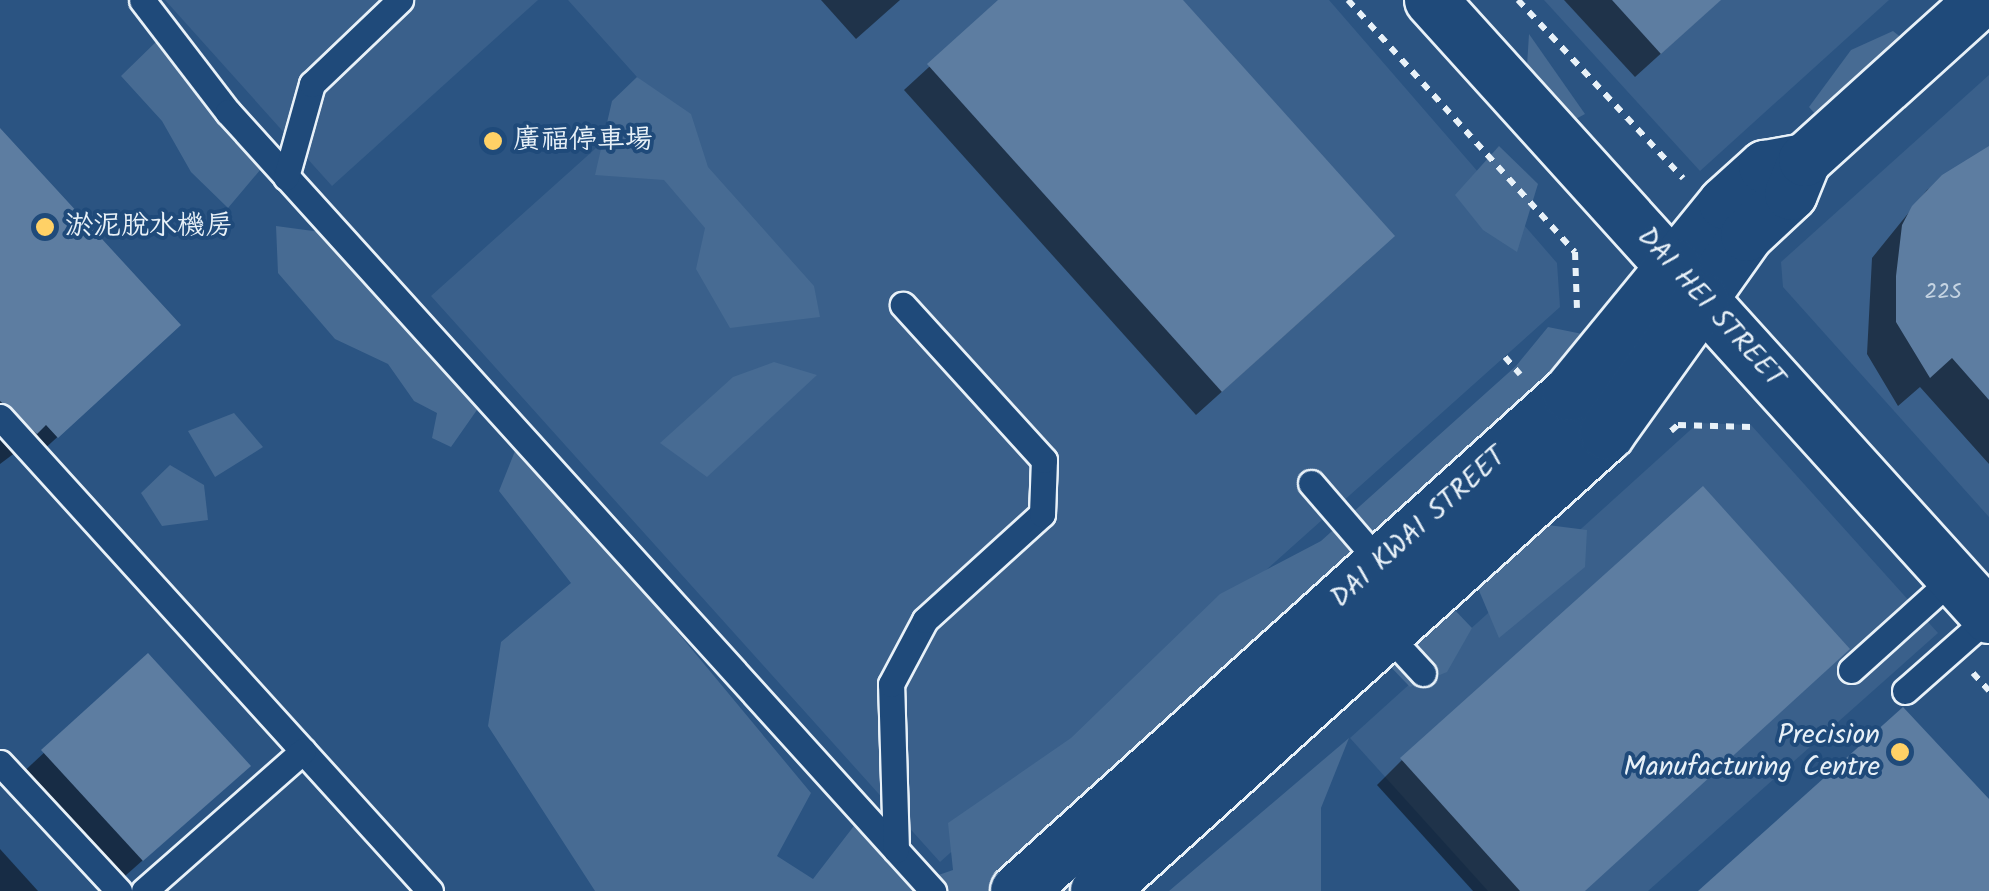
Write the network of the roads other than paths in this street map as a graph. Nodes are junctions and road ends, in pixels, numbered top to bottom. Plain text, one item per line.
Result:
1 (142, 0) edge
2 (400, 0) edge
3 (1431, 0) edge
4 (1982, 0) edge
5 (286, 177) junction
6 (1687, 284) junction
7 (903, 305) dead end
8 (0, 417) edge
9 (1311, 484) dead end
10 (1380, 562) junction
11 (1954, 578) junction
12 (1977, 628) edge
13 (1386, 632) junction
14 (1851, 670) dead end
15 (1422, 673) dead end
16 (1905, 691) dead end
17 (303, 751) junction
18 (0, 763) edge
19 (896, 850) junction
20 (119, 891) edge
21 (144, 891) edge
22 (430, 891) edge
23 (933, 891) edge
24 (1018, 891) edge
25 (1098, 891) edge

1 - 5 lane
2 - 5 lane
3 - 6 street, DAI HEI STREET
4 - 6 street, DAI KWAI STREET
5 - 19 lane
6 - 10 street, DAI KWAI STREET
6 - 11 street, DAI HEI STREET
6 - 13 street, DAI KWAI STREET
7 - 19 lane
8 - 17 lane
9 - 10 lane
10 - 24 street, DAI KWAI STREET
11 - 12 street, DAI HEI STREET
11 - 14 lane
12 - 16 lane
13 - 15 lane
13 - 25 street, DAI KWAI STREET
17 - 21 lane
17 - 22 lane
18 - 20 lane
19 - 23 lane

